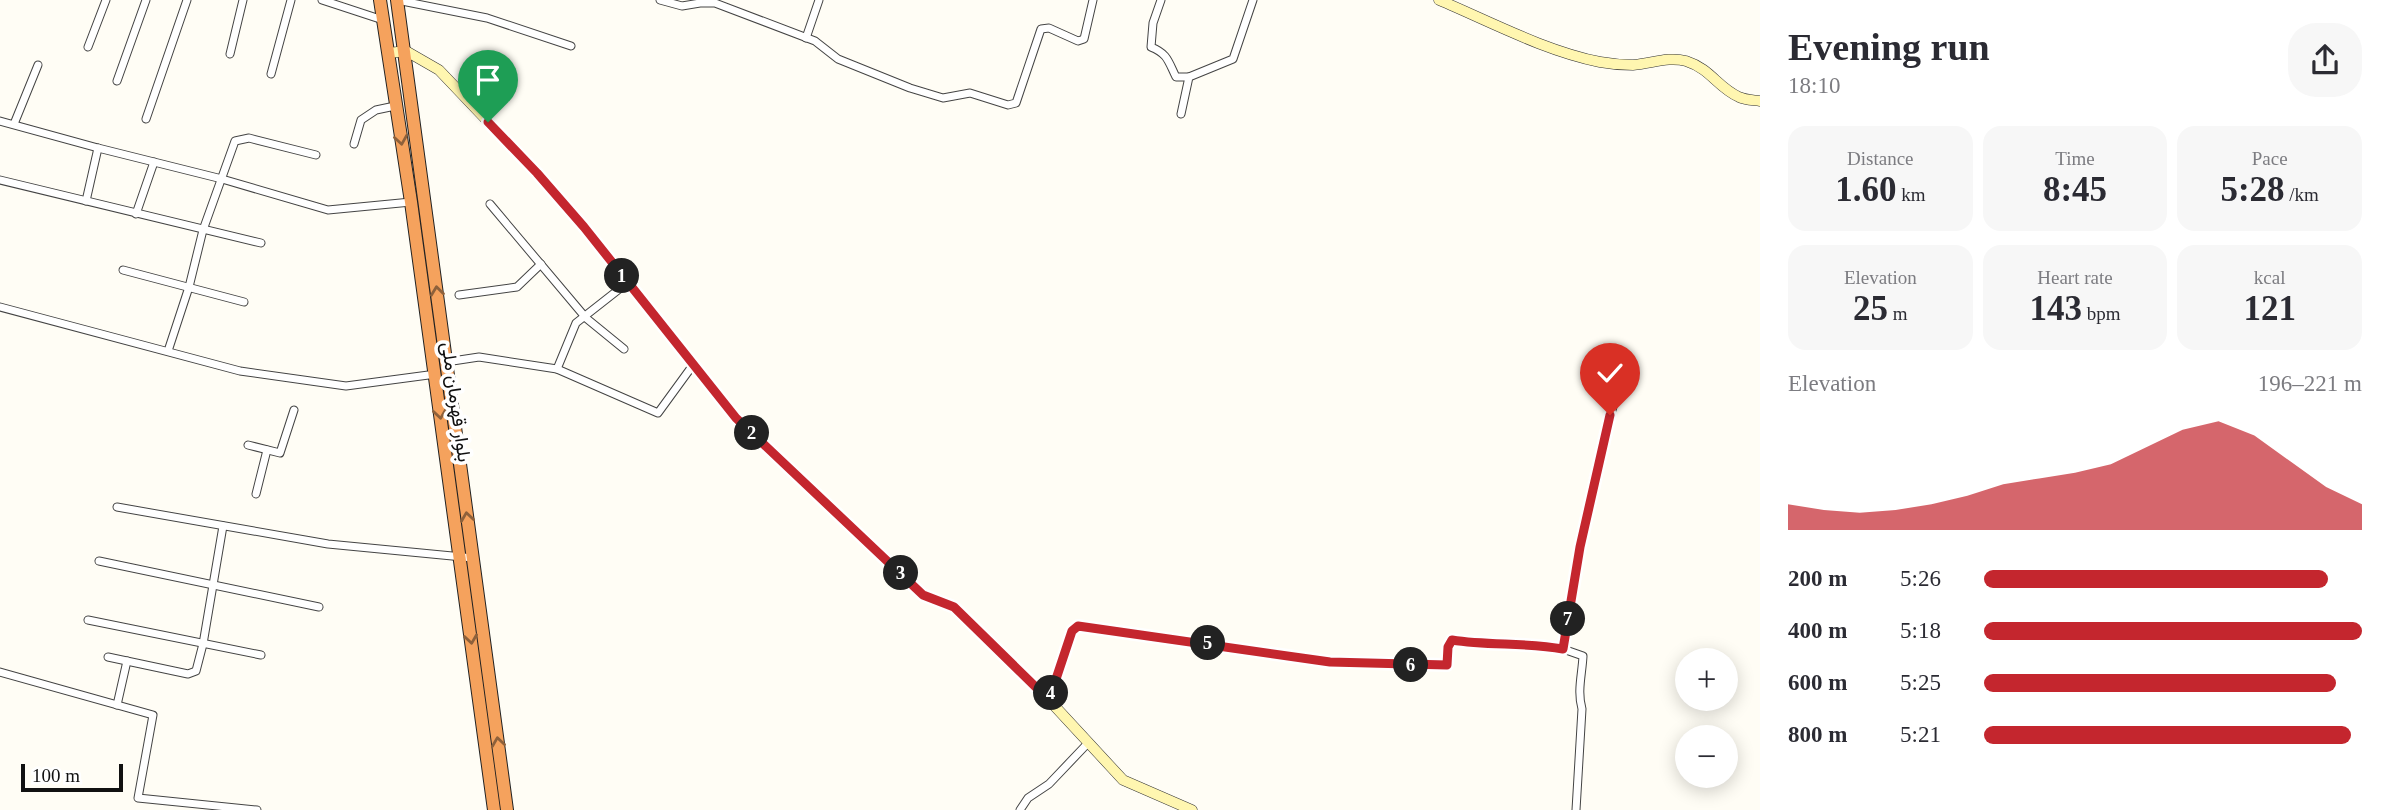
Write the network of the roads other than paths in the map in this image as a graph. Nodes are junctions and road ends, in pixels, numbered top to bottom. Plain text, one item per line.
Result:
1 (106, 0) edge
2 (146, 0) edge
3 (187, 0) edge
4 (243, 0) edge
5 (291, 0) edge
6 (322, 0) edge
7 (380, 0) edge
8 (397, 0) edge
9 (660, 0) edge
10 (819, 0) edge
11 (1093, 0) edge
12 (1161, 0) edge
13 (1253, 0) edge
14 (1439, 0) edge
15 (383, 20) junction
16 (806, 38) junction
17 (571, 46) dead end
18 (88, 47) dead end
19 (406, 51) junction
20 (389, 53) junction
21 (230, 54) dead end
22 (38, 65) dead end
23 (271, 74) dead end
24 (1189, 77) junction
25 (117, 81) dead end
26 (1760, 101) edge
27 (395, 106) junction
28 (1181, 114) dead end
29 (146, 119) dead end
30 (0, 121) edge
31 (15, 124) junction
32 (354, 144) dead end
33 (98, 148) junction
34 (316, 155) dead end
35 (154, 162) junction
36 (222, 178) junction
37 (0, 180) edge
38 (86, 201) junction
39 (411, 202) junction
40 (490, 204) dead end
41 (136, 214) junction
42 (204, 230) junction
43 (261, 243) dead end
44 (541, 264) junction
45 (123, 270) dead end
46 (627, 283) junction
47 (188, 287) junction
48 (459, 295) dead end
49 (244, 302) dead end
50 (0, 307) edge
51 (586, 318) junction
52 (624, 349) dead end
53 (168, 351) junction
54 (693, 365) junction
55 (443, 369) junction
56 (557, 369) junction
57 (1620, 386) dead end
58 (294, 410) dead end
59 (248, 445) dead end
60 (267, 450) junction
61 (256, 494) dead end
62 (117, 507) dead end
63 (223, 526) junction
64 (466, 559) junction
65 (99, 561) dead end
66 (214, 585) junction
67 (319, 607) dead end
68 (88, 620) dead end
69 (203, 644) junction
70 (1563, 649) junction
71 (261, 655) dead end
72 (108, 657) dead end
73 (127, 661) junction
74 (0, 672) edge
75 (1049, 700) junction
76 (117, 705) junction
77 (1088, 743) junction
78 (257, 810) edge
79 (494, 810) edge
80 (507, 810) edge
81 (1020, 810) edge
82 (1192, 810) edge
83 (1576, 810) edge

1 - 18 street
2 - 25 street
3 - 29 street
4 - 21 street
5 - 23 street
6 - 15 street
7 - 15 highway, بلوار قهرمان ملی
8 - 17 street
8 - 19 highway, بلوار قهرمان ملی
9 - 16 street
10 - 16 street
11 - 16 street
12 - 24 street
13 - 24 street
14 - 26 street
15 - 20 highway, بلوار قهرمان ملی
19 - 20 street
19 - 46 street
55 -> 19 highway, بلوار قهرمان ملی
20 - 27 highway, بلوار قهرمان ملی
22 - 31 street
24 - 28 street
27 - 32 street
27 -> 39 highway, بلوار قهرمان ملی
30 - 31 street
31 - 33 street
33 - 35 street
33 - 38 street
34 - 36 street
35 - 36 street
35 - 41 street
36 - 39 street
36 - 42 street
37 - 38 street
38 - 41 street
39 - 55 highway, بلوار قهرمان ملی
40 - 44 street
41 - 42 street
42 - 43 street
42 - 47 street
44 - 48 street
44 - 51 street
45 - 47 street
46 - 51 street
46 - 54 street
47 - 49 street
47 - 53 street
50 - 53 street
51 - 52 street
51 - 56 street
53 - 55 street
54 - 56 street
54 - 75 street
55 - 56 street
55 - 64 highway, بلوار قهرمان ملی
57 - 70 street
58 - 60 street
59 - 60 street
60 - 61 street
62 - 63 street
63 - 64 street
63 - 66 street
64 -> 79 highway, بلوار قهرمان ملی
80 -> 64 highway, بلوار قهرمان ملی
65 - 66 street
66 - 67 street
66 - 69 street
68 - 69 street
69 - 71 street
69 - 73 street
70 - 75 street
70 - 83 street
72 - 73 street
73 - 76 street
74 - 76 street
75 - 77 street
76 - 78 street
77 - 81 street
77 - 82 street

